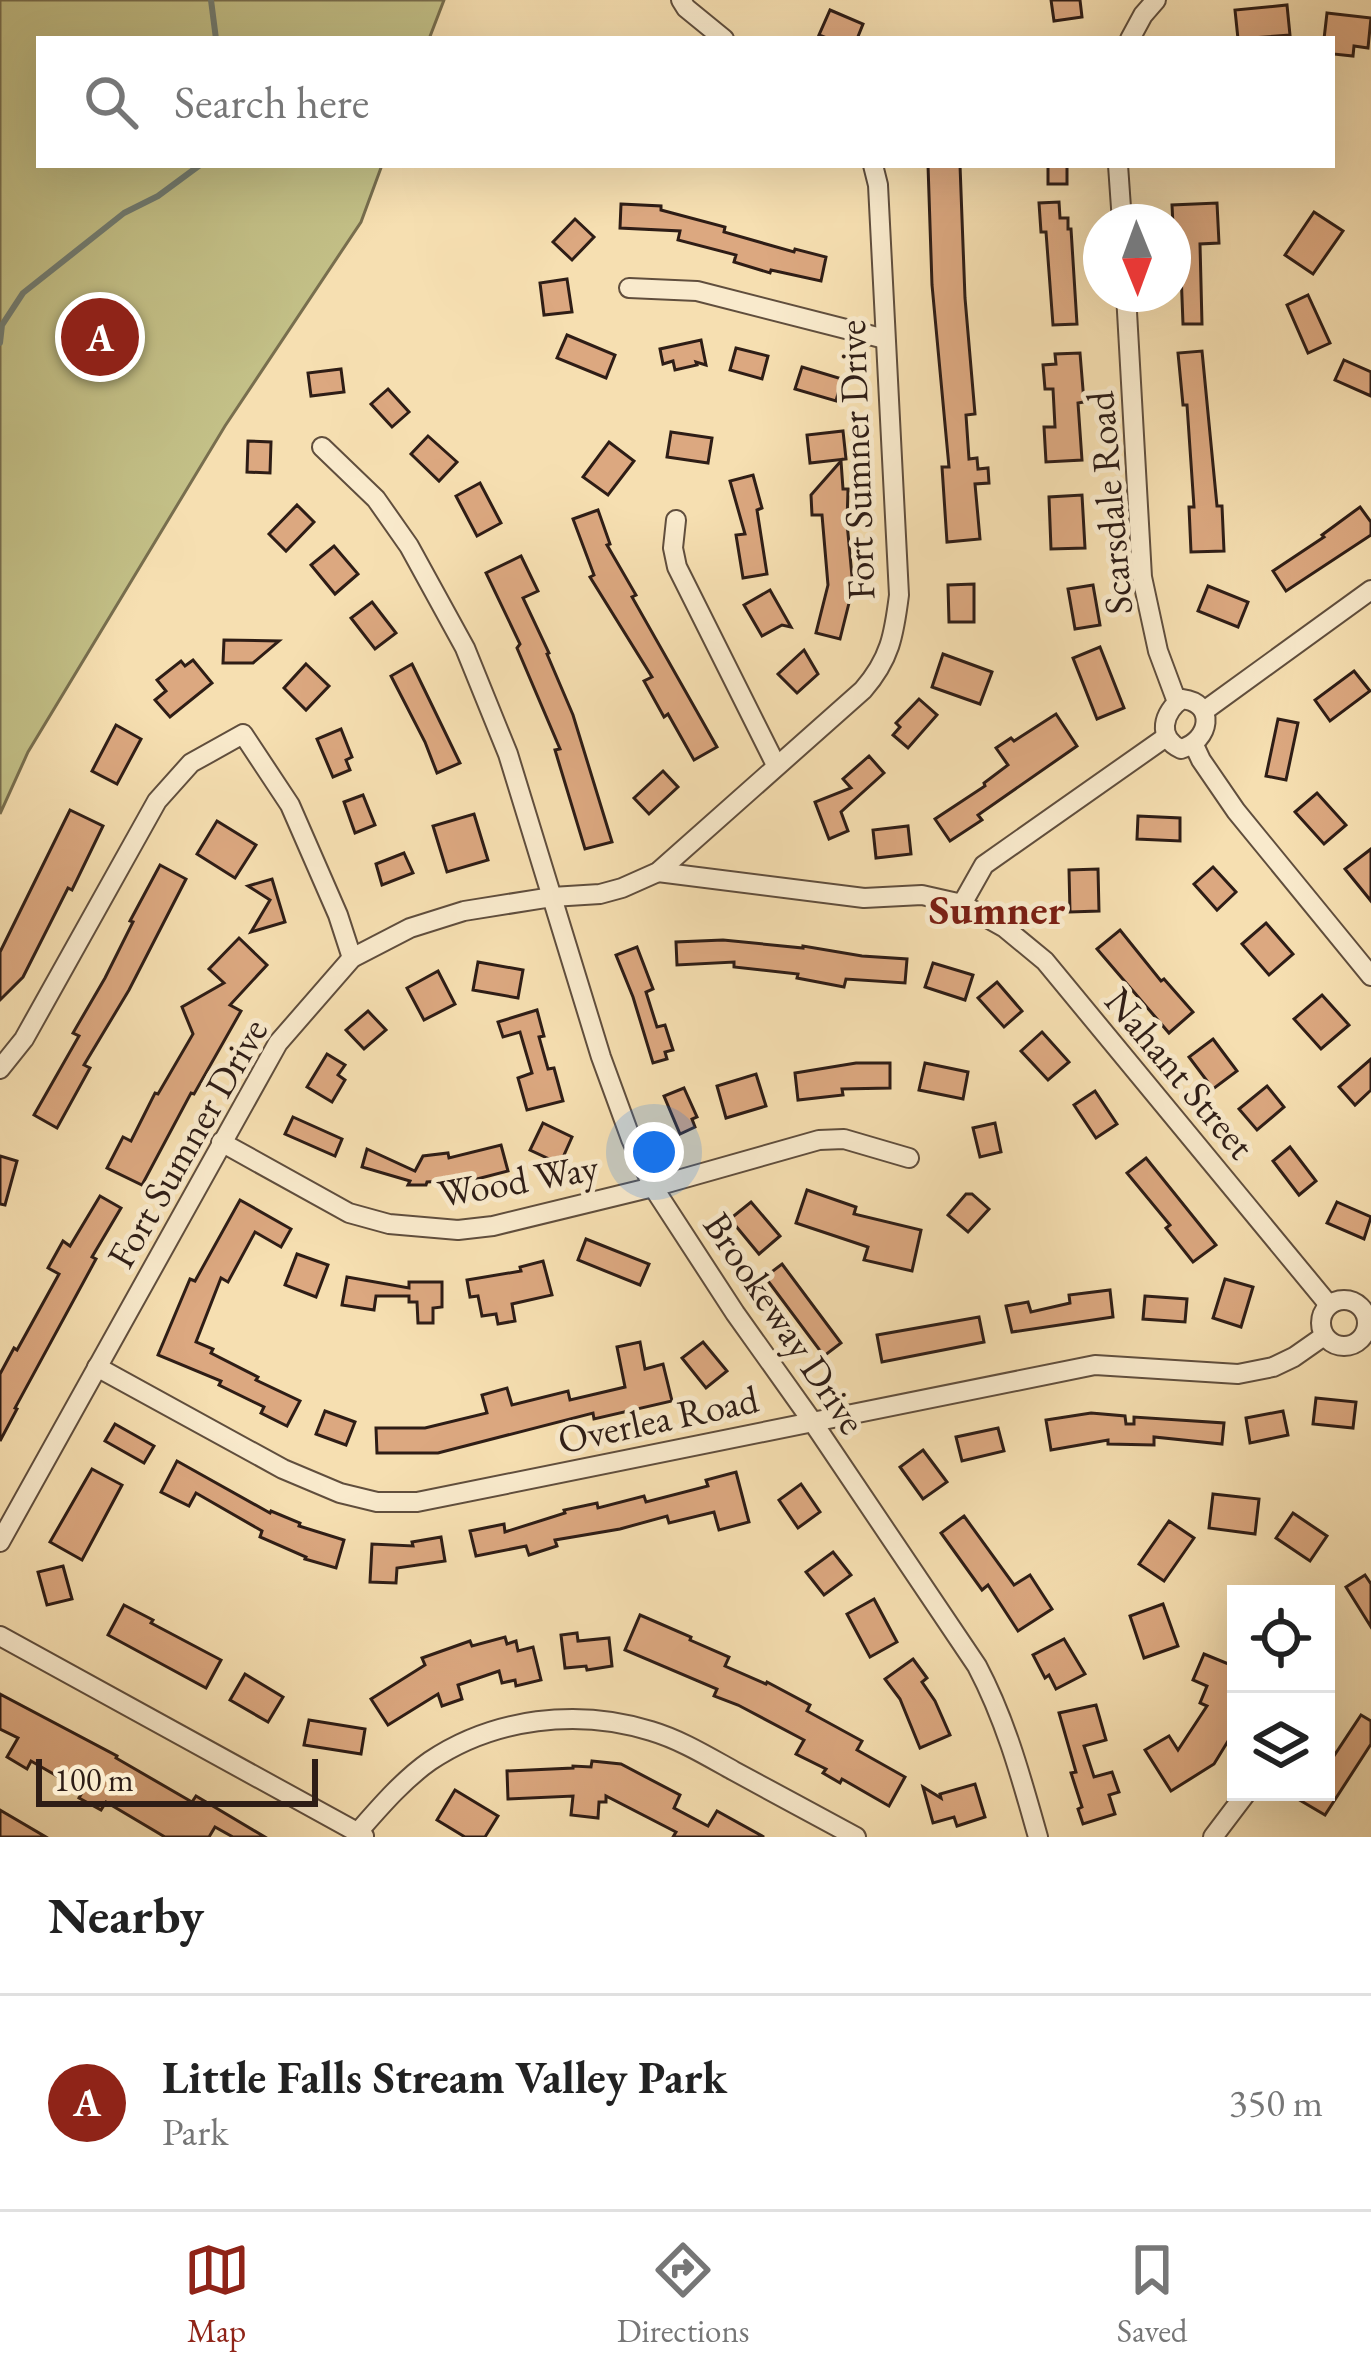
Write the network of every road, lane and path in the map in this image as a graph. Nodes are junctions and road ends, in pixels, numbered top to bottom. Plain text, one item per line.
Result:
1 (681, 0) edge
2 (1156, 0) edge
3 (720, 36) edge
4 (1132, 36) edge
5 (874, 168) edge
6 (1118, 168) edge
7 (1121, 204) edge
8 (629, 288) dead end
9 (1127, 312) edge
10 (884, 340) junction
11 (322, 447) dead end
12 (676, 520) dead end
13 (1371, 590) edge
14 (1177, 702) junction
15 (1204, 711) junction
16 (1166, 737) junction
17 (1194, 745) junction
18 (776, 765) junction
19 (658, 872) junction
20 (551, 897) junction
21 (962, 904) junction
22 (352, 958) junction
23 (1371, 976) edge
24 (0, 1069) edge
25 (221, 1142) junction
26 (909, 1158) dead end
27 (652, 1187) junction
28 (1366, 1302) edge
29 (1328, 1305) junction
30 (1324, 1336) junction
31 (1366, 1346) edge
32 (97, 1366) junction
33 (812, 1421) junction
34 (0, 1541) edge
35 (0, 1636) edge
36 (1239, 1801) edge
37 (362, 1835) edge
38 (856, 1837) edge
39 (1038, 1837) edge
40 (1213, 1837) edge

1 - 3 street
2 - 4 street
5 - 10 street, Fort Sumner Drive
6 - 7 street
8 - 10 street
9 - 14 street, Scarsdale Road
10 - 18 street, Fort Sumner Drive
11 - 20 street, Brookeway Drive
12 - 18 street
13 - 15 street
14 - 15 street
14 - 16 street
15 - 17 street
16 - 17 street
16 - 21 street
17 - 23 street
18 - 19 street, Fort Sumner Drive
19 - 20 street, Fort Sumner Drive
19 - 21 street
20 - 22 street, Fort Sumner Drive
20 - 27 street, Brookeway Drive
21 - 29 street, Nahant Street
22 - 24 street
22 - 25 street, Fort Sumner Drive
25 - 27 street, Wood Way
25 - 32 street, Fort Sumner Drive
26 - 27 street, Wood Way
27 - 33 street, Brookeway Drive
28 - 29 street
28 - 31 street
29 - 30 street
30 - 31 street
30 - 33 street, Overlea Road
32 - 33 street, Overlea Road
32 - 34 street, Fort Sumner Drive
33 - 39 street, Brookeway Drive
35 - 37 street
36 - 40 street
37 - 38 street

